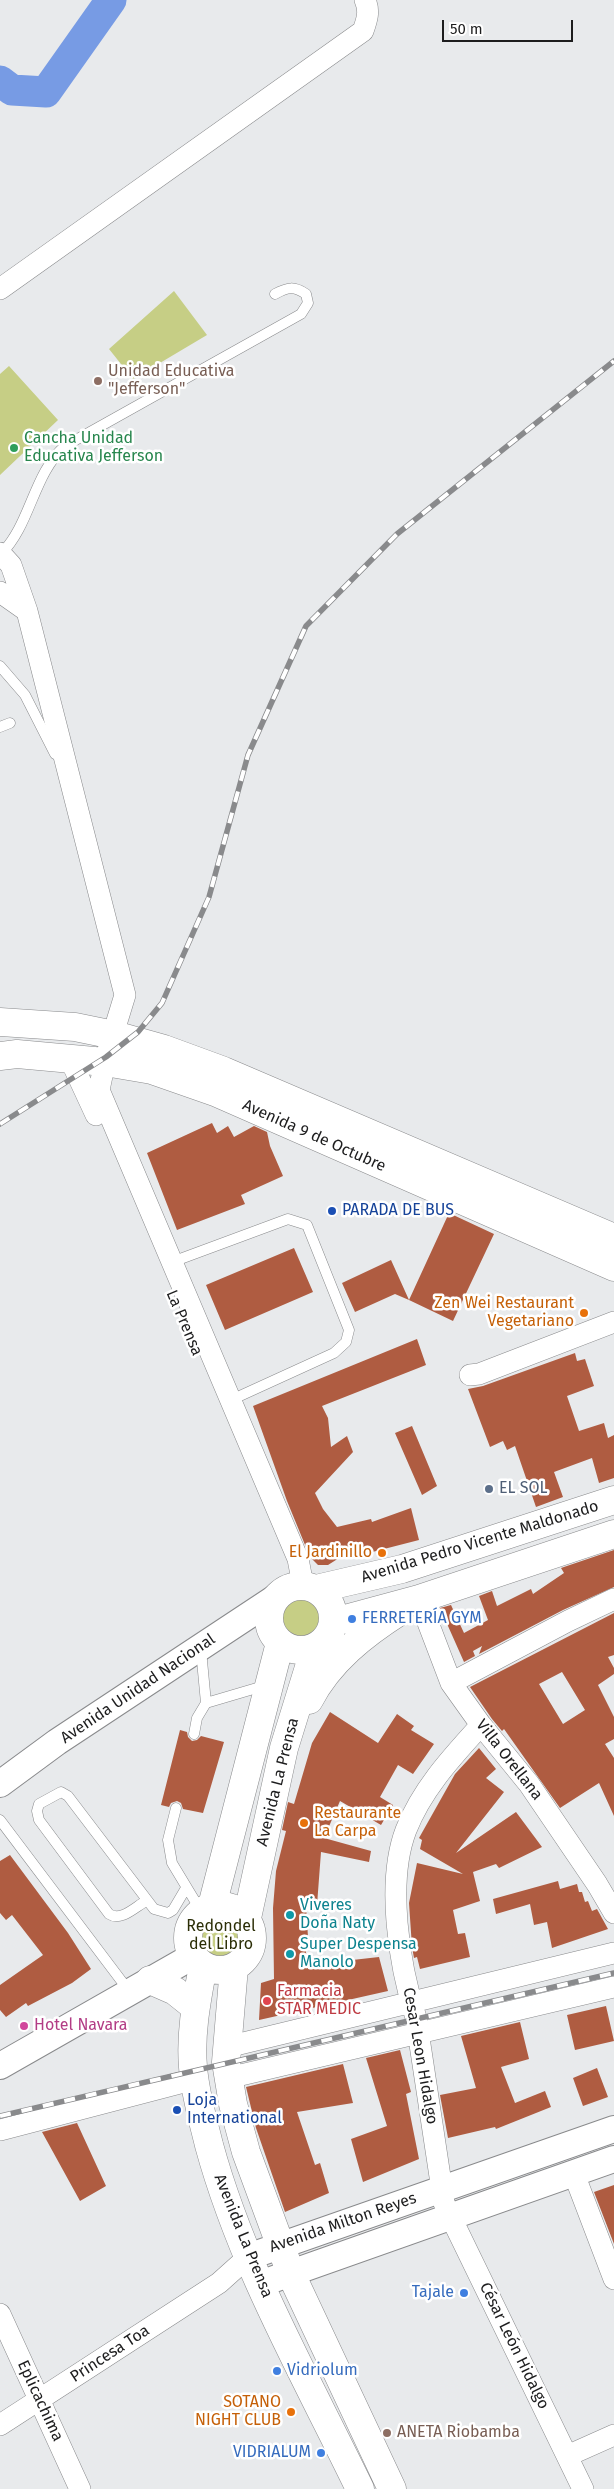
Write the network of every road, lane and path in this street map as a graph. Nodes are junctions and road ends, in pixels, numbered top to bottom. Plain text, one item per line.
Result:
1 (365, 0) edge
2 (0, 289) edge
3 (275, 294) dead end
4 (0, 553) edge
5 (0, 592) edge
6 (27, 610) junction
7 (0, 666) edge
8 (68, 779) junction
9 (0, 1022) edge
10 (114, 1036) junction
11 (0, 1056) edge
12 (71, 1061) junction
13 (105, 1062) junction
14 (614, 1238) edge
15 (172, 1262) junction
16 (614, 1267) edge
17 (614, 1322) edge
18 (470, 1375) dead end
19 (231, 1400) junction
20 (614, 1500) edge
21 (614, 1534) edge
22 (296, 1589) junction
23 (419, 1598) junction
24 (614, 1600) edge
25 (334, 1622) junction
26 (280, 1643) junction
27 (201, 1647) junction
28 (315, 1648) junction
29 (451, 1683) junction
30 (270, 1684) junction
31 (206, 1703) junction
32 (481, 1726) junction
33 (194, 1734) dead end
34 (284, 1748) junction
35 (0, 1784) edge
36 (176, 1808) dead end
37 (0, 1820) edge
38 (606, 1881) edge
39 (186, 1888) junction
40 (146, 1901) junction
41 (206, 1909) junction
42 (614, 1913) edge
43 (247, 1918) junction
44 (614, 1954) edge
45 (198, 1961) junction
46 (234, 1967) junction
47 (140, 1986) junction
48 (614, 1987) edge
49 (411, 2002) junction
50 (195, 2007) junction
51 (418, 2032) junction
52 (227, 2047) junction
53 (0, 2066) edge
54 (228, 2078) junction
55 (195, 2079) junction
56 (614, 2129) edge
57 (0, 2130) edge
58 (614, 2159) edge
59 (574, 2174) junction
60 (445, 2202) junction
61 (279, 2244) junction
62 (248, 2257) junction
63 (291, 2274) junction
64 (614, 2279) edge
65 (219, 2283) junction
66 (260, 2284) junction
67 (0, 2314) edge
68 (39, 2400) junction
69 (0, 2425) edge
70 (614, 2435) edge
71 (567, 2456) junction
72 (80, 2489) edge
73 (360, 2489) edge
74 (392, 2489) edge
75 (583, 2489) edge

1 - 2 street
3 - 4 lane
4 - 6 street, La Prensa
5 - 6 street
6 - 8 street, La Prensa
7 - 8 lane
8 - 10 street, La Prensa
9 - 10 main road, Avenida 9 de Octubre
10 - 13 street, La Prensa
10 - 14 main road, Avenida 9 de Octubre
11 - 12 main road, Avenida 9 de Octubre
12 - 13 main road, Avenida 9 de Octubre
12 - 22 street, La Prensa
13 - 15 street, La Prensa
13 - 16 main road, Avenida 9 de Octubre
15 - 19 street, La Prensa
15 - 19 lane
17 - 18 street
19 - 22 street, La Prensa
20 - 22 main road, Avenida Pedro Vicente Maldonado
21 - 23 main road, Avenida Pedro Vicente Maldonado
22 - 25 main road
22 - 26 main road
22 - 27 street, Avenida Unidad Nacional
23 - 25 main road, Avenida Pedro Vicente Maldonado
23 - 29 street, Villa Orellana
23 - 34 main road
24 - 29 street
25 - 28 main road
26 - 28 main road
26 - 30 main road, Avenida La Prensa
27 - 31 lane
27 - 35 street, Avenida Unidad Nacional
28 - 34 main road, Avenida La Prensa
29 - 32 street, Villa Orellana
30 - 31 lane
30 - 41 main road, Avenida La Prensa
31 - 33 lane
32 - 38 street, Villa Orellana
32 - 49 street, Cesar Leon Hidalgo
34 - 43 main road, Avenida La Prensa
36 - 39 lane
37 - 47 lane
38 - 42 street, Villa Orellana
39 - 40 lane
39 - 41 lane
40 - 40 lane
41 - 43 main road
41 - 45 main road
43 - 46 main road
44 - 49 street
45 - 46 main road
45 - 47 street
45 - 50 main road, Avenida La Prensa
46 - 52 main road, Avenida La Prensa
47 - 50 main road
47 - 53 street
48 - 51 street
49 - 51 street, Cesar Leon Hidalgo
49 - 52 street
50 - 55 main road, Avenida La Prensa
51 - 54 street
51 - 60 street, Cesar Leon Hidalgo
52 - 54 main road, Avenida La Prensa
54 - 61 main road, Avenida La Prensa
55 - 57 street
55 - 62 main road, Avenida La Prensa
56 - 60 street, Avenida Milton Reyes
58 - 59 street, Avenida Milton Reyes
59 - 60 street, Avenida Milton Reyes
59 - 64 street
60 - 61 street, Avenida Milton Reyes
60 - 63 street, Avenida Milton Reyes
60 - 71 street, César León Hidalgo
61 - 62 street, Avenida Milton Reyes
61 - 63 main road, Avenida La Prensa
62 - 65 street, Avenida Milton Reyes
62 - 66 main road, Avenida La Prensa
63 - 66 street, Avenida Milton Reyes
63 - 74 main road, Avenida La Prensa
65 - 66 street, Avenida Milton Reyes
65 - 68 street, Princesa Toa
66 - 73 main road, Avenida La Prensa
67 - 68 street, Eplicachima
68 - 69 street, Princesa Toa
68 - 72 street, Eplicachima
70 - 71 street
71 - 75 street, César León Hidalgo

